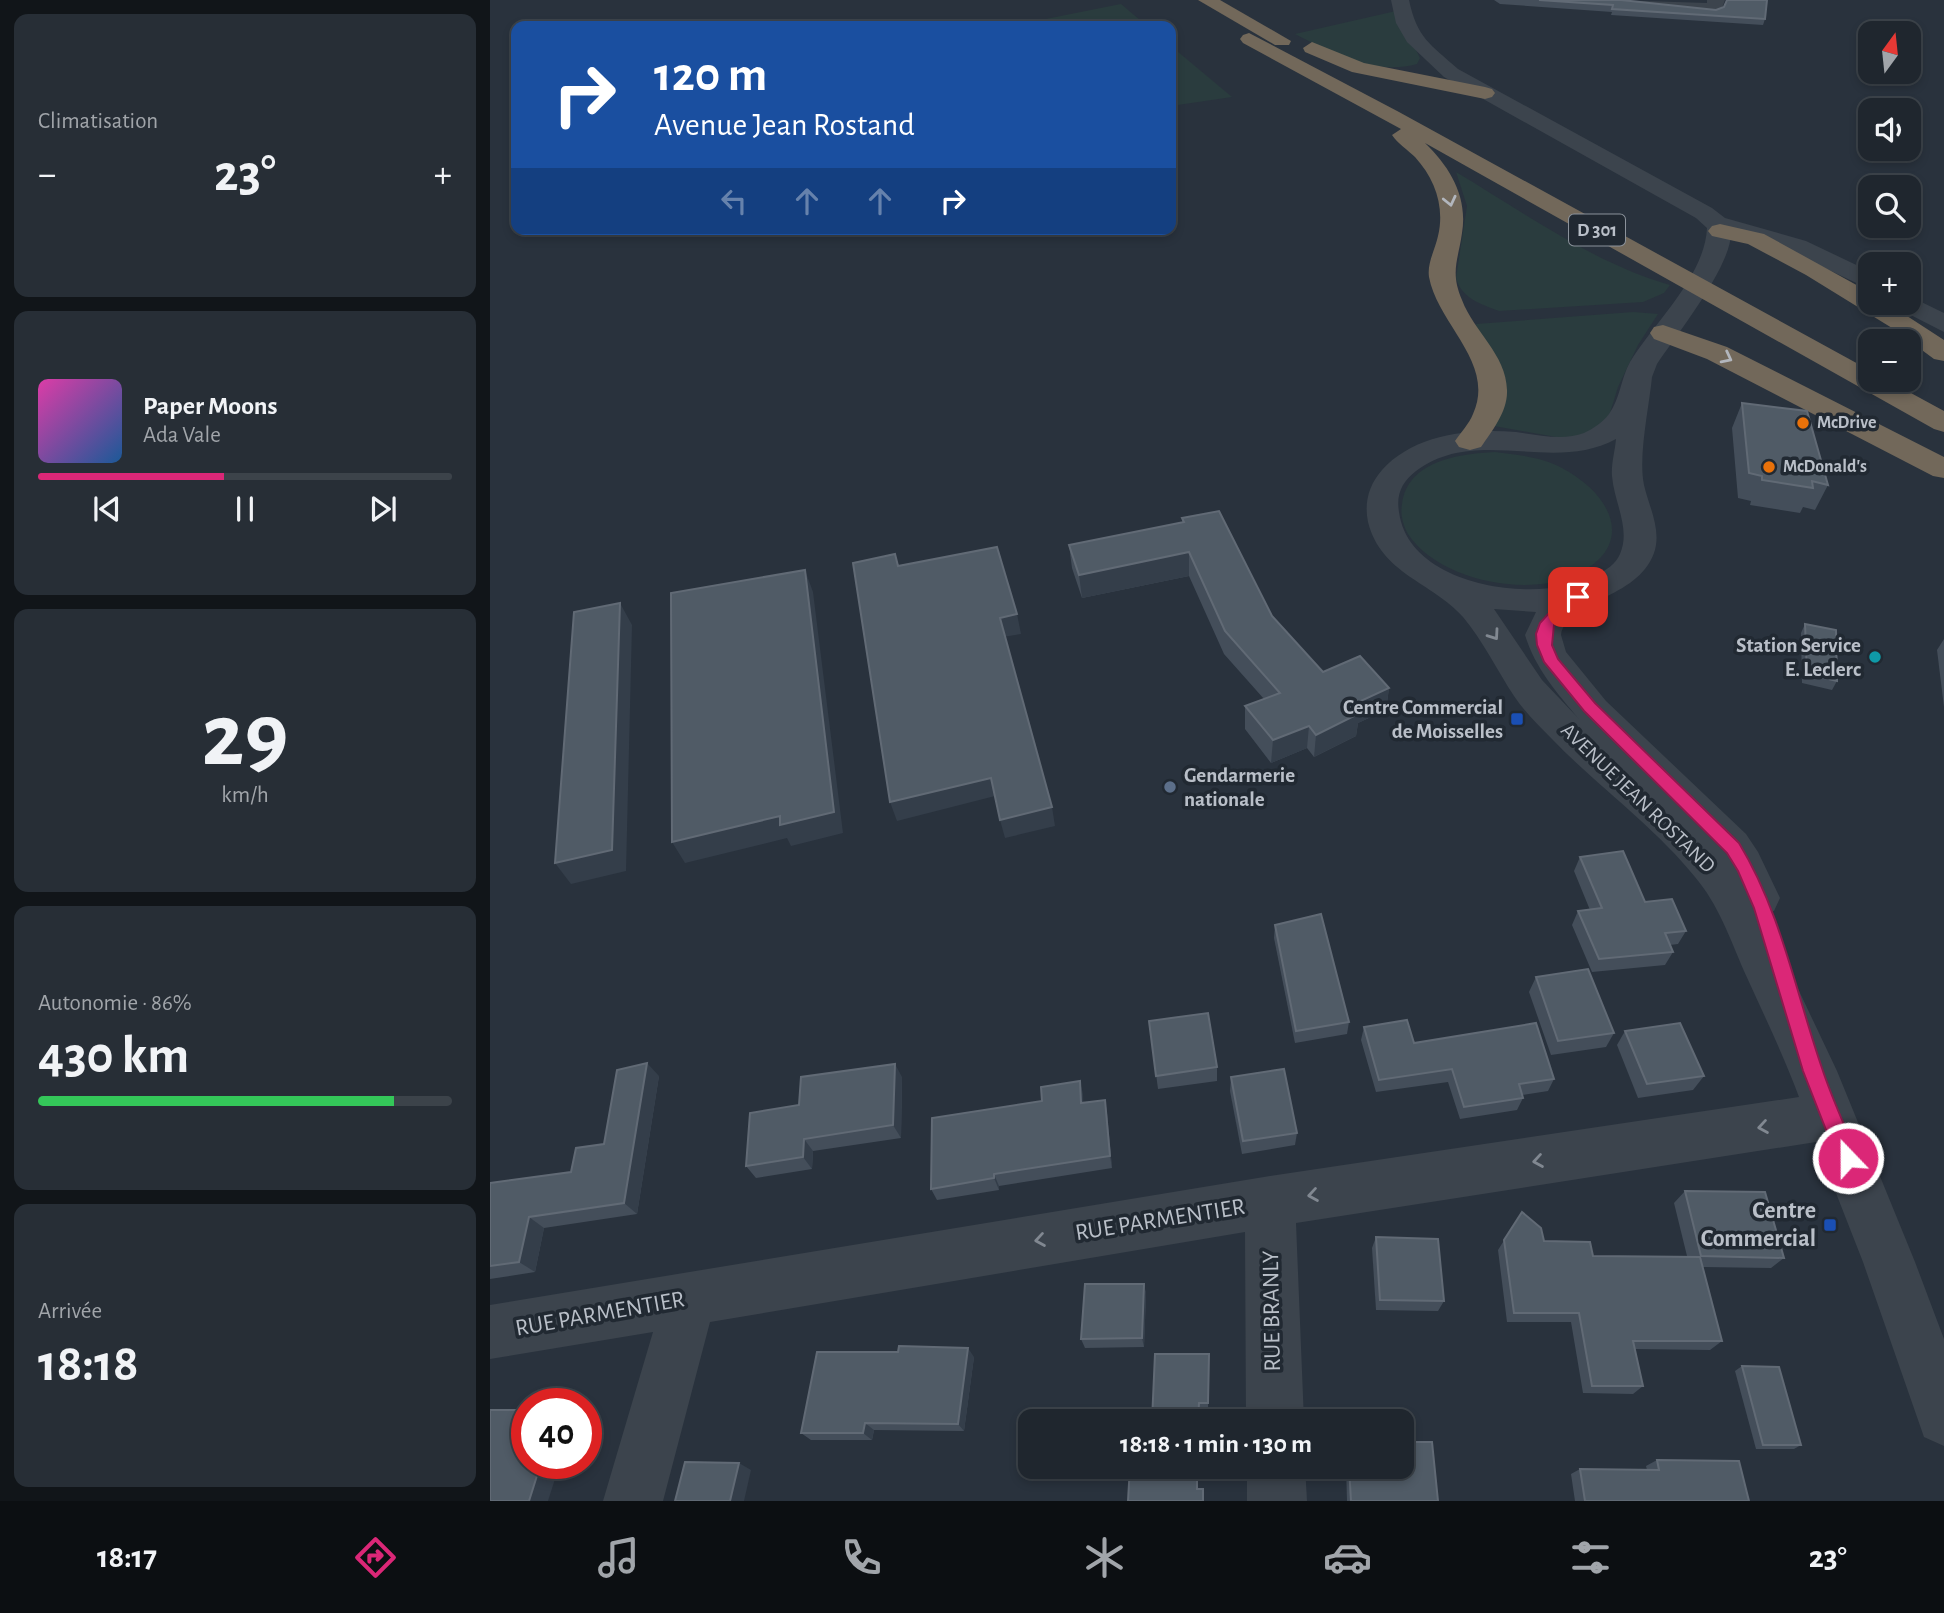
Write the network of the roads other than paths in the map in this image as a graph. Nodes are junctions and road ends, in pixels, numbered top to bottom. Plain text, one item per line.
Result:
1 (1219, 0) edge
2 (1399, 0) edge
3 (1621, 0) edge
4 (1198, 3) edge
5 (1715, 5) edge
6 (1249, 39) junction
7 (1426, 53) junction
8 (1352, 65) junction
9 (1485, 93) junction
10 (1719, 227) junction
11 (1775, 248) junction
12 (1816, 252) junction
13 (1713, 260) junction
14 (1858, 275) edge
15 (1917, 315) edge
16 (1663, 333) junction
17 (1943, 345) edge
18 (1858, 356) edge
19 (1638, 376) junction
20 (1921, 390) edge
21 (1944, 402) edge
22 (1944, 423) edge
23 (1470, 441) junction
24 (1537, 445) junction
25 (1944, 468) edge
26 (1635, 505) junction
27 (1448, 585) junction
28 (1578, 597) junction
29 (1822, 1093) junction
30 (1270, 1202) junction
31 (687, 1299) junction
32 (490, 1332) edge
33 (1275, 1409) edge
34 (1944, 1417) edge
35 (1276, 1479) edge
36 (633, 1501) edge
37 (1277, 1501) edge

1 - 8 highway
2 - 7 street
3 - 5 street
4 - 6 highway, D 301
4 - 18 highway, D 301
6 - 22 highway, D 301
6 -> 23 highway
7 - 8 highway
7 - 9 street
8 - 9 highway
9 - 10 street
10 - 11 highway
10 - 12 street
10 - 13 street
11 - 12 street
11 - 13 street
11 - 17 highway
12 - 14 street
13 - 16 street
15 - 17 street
16 - 19 street
16 -> 25 highway
19 - 24 street
19 - 26 street
20 - 21 highway
23 - 24 street
23 - 27 street
24 - 26 street
26 - 28 street
27 - 28 street
27 -> 29 street, AVENUE JEAN ROSTAND
28 - 29 street, AVENUE JEAN ROSTAND
29 -> 30 street, RUE PARMENTIER
29 - 34 street, AVENUE JEAN ROSTAND
30 -> 31 street, RUE PARMENTIER
30 - 33 street, RUE BRANLY
31 - 32 street, RUE PARMENTIER
31 - 36 street
35 - 37 street

